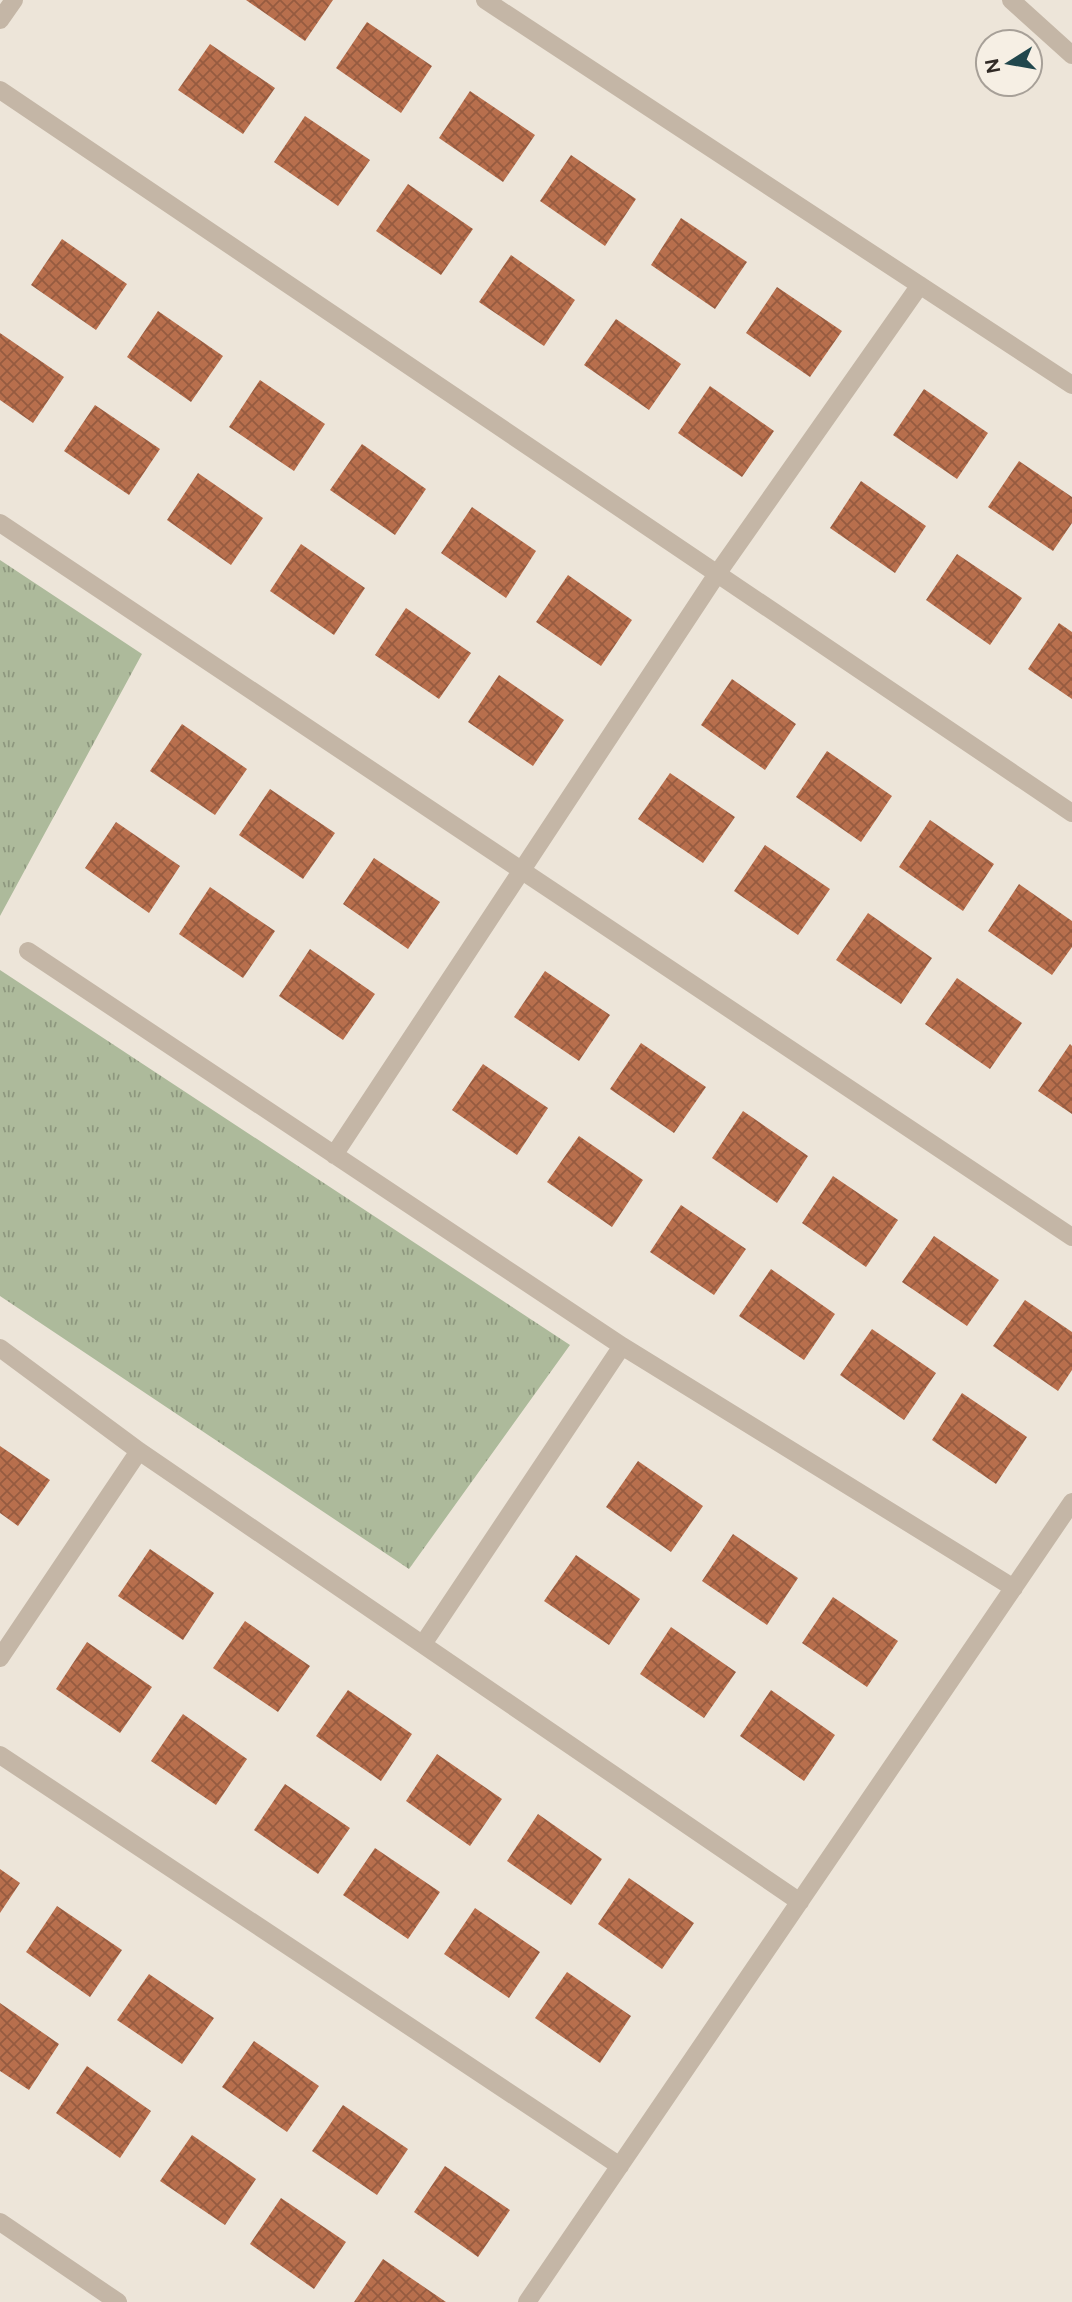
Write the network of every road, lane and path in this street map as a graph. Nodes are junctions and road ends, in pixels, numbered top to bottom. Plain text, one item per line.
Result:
1 (14, 0) edge
2 (485, 0) edge
3 (1011, 0) edge
4 (0, 20) edge
5 (1072, 55) edge
6 (0, 90) edge
7 (920, 285) junction
8 (1072, 385) edge
9 (0, 523) edge
10 (717, 574) junction
11 (1072, 813) edge
12 (520, 869) junction
13 (28, 951) dead end
14 (334, 1155) junction
15 (1072, 1237) edge
16 (622, 1346) junction
17 (0, 1348) edge
18 (139, 1451) junction
19 (1072, 1502) edge
20 (1014, 1588) junction
21 (423, 1644) junction
22 (0, 1658) edge
23 (0, 1755) edge
24 (800, 1902) junction
25 (620, 2166) junction
26 (0, 2222) edge
27 (118, 2302) edge
28 (527, 2302) edge

1 - 4 street
2 - 7 street
3 - 5 street
6 - 10 street
7 - 8 street
7 - 10 street
9 - 12 street
10 - 11 street
10 - 12 street
12 - 14 street
12 - 15 street
13 - 14 street
14 - 16 street
16 - 20 street
16 - 21 street
17 - 18 street
18 - 21 street
18 - 22 street
19 - 20 street
20 - 24 street
21 - 24 street
23 - 25 street
24 - 25 street
25 - 28 street
26 - 27 street

